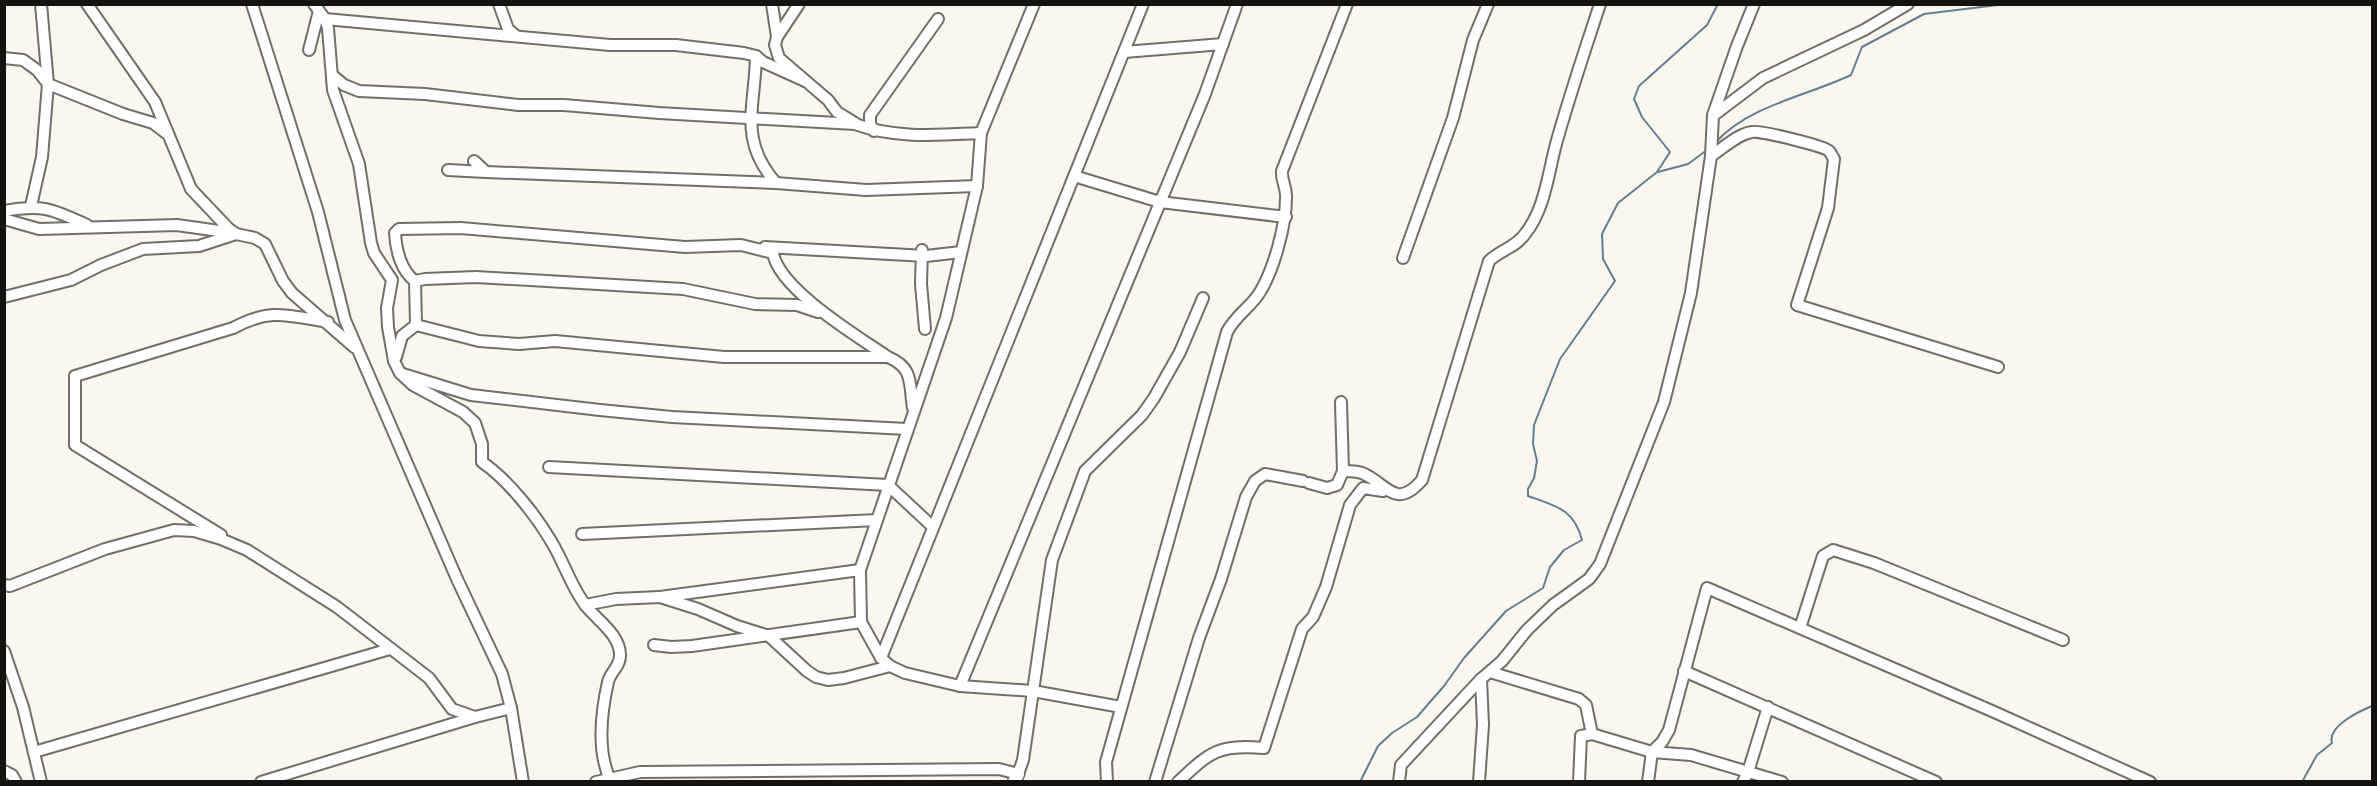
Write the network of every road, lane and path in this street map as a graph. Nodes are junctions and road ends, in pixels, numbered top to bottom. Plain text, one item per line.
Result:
1 (40, 4) edge
2 (252, 4) edge
3 (499, 4) edge
4 (772, 4) edge
5 (799, 4) edge
6 (1034, 4) edge
7 (1143, 4) edge
8 (1237, 4) edge
9 (1347, 4) edge
10 (1488, 4) edge
11 (1600, 4) edge
12 (1754, 4) edge
13 (1908, 4) edge
14 (88, 5) edge
15 (319, 12) edge
16 (938, 19) dead end
17 (516, 36) junction
18 (776, 41) junction
19 (1223, 44) junction
20 (309, 50) dead end
21 (1124, 52) junction
22 (4, 58) edge
23 (759, 59) junction
24 (332, 75) junction
25 (805, 81) junction
26 (48, 84) junction
27 (1713, 115) junction
28 (750, 118) junction
29 (855, 124) junction
30 (874, 131) junction
31 (981, 133) junction
32 (174, 147) junction
33 (1712, 156) junction
34 (474, 161) dead end
35 (447, 170) dead end
36 (486, 171) junction
37 (1074, 176) junction
38 (776, 183) junction
39 (977, 186) junction
40 (1160, 202) junction
41 (31, 206) junction
42 (4, 211) edge
43 (1286, 216) junction
44 (4, 219) edge
45 (90, 226) junction
46 (236, 234) junction
47 (755, 247) junction
48 (961, 252) junction
49 (922, 253) junction
50 (1403, 258) dead end
51 (415, 281) junction
52 (4, 297) edge
53 (1203, 298) dead end
54 (832, 319) junction
55 (328, 322) junction
56 (416, 325) junction
57 (925, 329) dead end
58 (359, 352) junction
59 (888, 357) junction
60 (394, 361) junction
61 (1998, 367) dead end
62 (400, 373) junction
63 (1341, 402) dead end
64 (913, 412) junction
65 (907, 429) junction
66 (549, 467) dead end
67 (1343, 471) junction
68 (888, 485) junction
69 (1387, 491) junction
70 (877, 520) junction
71 (933, 527) junction
72 (582, 534) dead end
73 (246, 550) junction
74 (860, 570) junction
75 (4, 585) edge
76 (660, 597) junction
77 (585, 605) junction
78 (861, 622) junction
79 (1800, 628) junction
80 (769, 636) junction
81 (2063, 640) dead end
82 (654, 645) dead end
83 (390, 649) junction
84 (4, 651) edge
85 (886, 662) junction
86 (1684, 671) junction
87 (1485, 676) junction
88 (960, 686) junction
89 (1034, 691) junction
90 (1121, 707) junction
91 (1768, 707) junction
92 (511, 708) junction
93 (475, 717) junction
94 (1592, 734) junction
95 (34, 752) junction
96 (1652, 752) junction
97 (1401, 765) junction
98 (4, 771) edge
99 (1746, 777) edge
100 (1016, 778) edge
101 (610, 780) edge
102 (16, 782) edge
103 (41, 782) edge
104 (261, 782) edge
105 (523, 782) edge
106 (596, 782) edge
107 (1107, 782) edge
108 (1155, 782) edge
109 (1178, 782) edge
110 (1394, 782) edge
111 (1399, 782) edge
112 (1479, 782) edge
113 (1579, 782) edge
114 (1648, 782) edge
115 (1782, 782) edge
116 (1936, 782) edge
117 (2150, 782) edge

1 - 26 street
2 - 58 street
3 - 17 street
4 - 18 street
5 - 18 street
6 - 31 street
7 - 21 street
8 - 19 street
9 - 43 street
10 - 50 street
11 - 69 street
12 - 27 street
13 - 27 street
14 - 32 street
15 - 17 street
15 - 20 street
15 - 24 street
16 - 30 street
17 - 23 street
18 - 23 street
18 - 25 street
19 - 21 street
19 - 40 street
21 - 37 street
22 - 26 street
23 - 25 street
23 - 28 street
24 - 28 street
24 - 60 street
25 - 29 street
26 - 32 street
26 - 41 street
27 - 33 street
28 - 29 street
28 - 38 street
29 - 30 street
30 - 31 street
31 - 39 street
32 - 46 street
33 - 61 street
33 - 87 street
34 - 36 street
35 - 36 street
36 - 38 street
37 - 40 street
37 - 71 street
38 - 39 street
39 - 48 street
40 - 43 street
40 - 88 street
41 - 42 street
41 - 45 street
43 - 90 street
44 - 45 street
45 - 46 street
46 - 52 street
46 - 55 street
47 - 49 street
47 - 51 street
47 - 54 street
48 - 49 street
48 - 64 street
49 - 57 street
51 - 54 street
51 - 56 street
53 - 89 street
54 - 59 street
55 - 58 street
55 - 73 street
56 - 59 street
56 - 60 street
58 - 92 street
59 - 64 street
60 - 62 street
62 - 65 street
62 - 77 street
63 - 67 street
64 - 65 street
65 - 68 street
66 - 68 street
67 - 69 street
67 - 108 street
68 - 70 street
68 - 71 street
69 - 109 street
70 - 72 street
70 - 74 street
71 - 85 street
73 - 75 street
73 - 83 street
74 - 76 street
74 - 78 street
76 - 77 street
76 - 80 street
77 - 101 street
78 - 80 street
78 - 85 street
79 - 81 street
79 - 86 street
79 - 117 street
80 - 82 street
80 - 85 street
83 - 93 street
83 - 95 street
84 - 95 street
85 - 88 street
86 - 91 street
86 - 96 street
87 - 94 street
87 - 97 street
87 - 112 street
88 - 89 street
89 - 90 street
89 - 100 street
90 - 107 street
91 - 99 street
91 - 116 street
92 - 93 street
92 - 105 street
93 - 104 street
94 - 96 street
94 - 113 street
95 - 103 street
96 - 99 street
96 - 114 street
97 - 110 street
97 - 111 street
98 - 102 street
99 - 115 street
100 - 101 street
101 - 106 street

